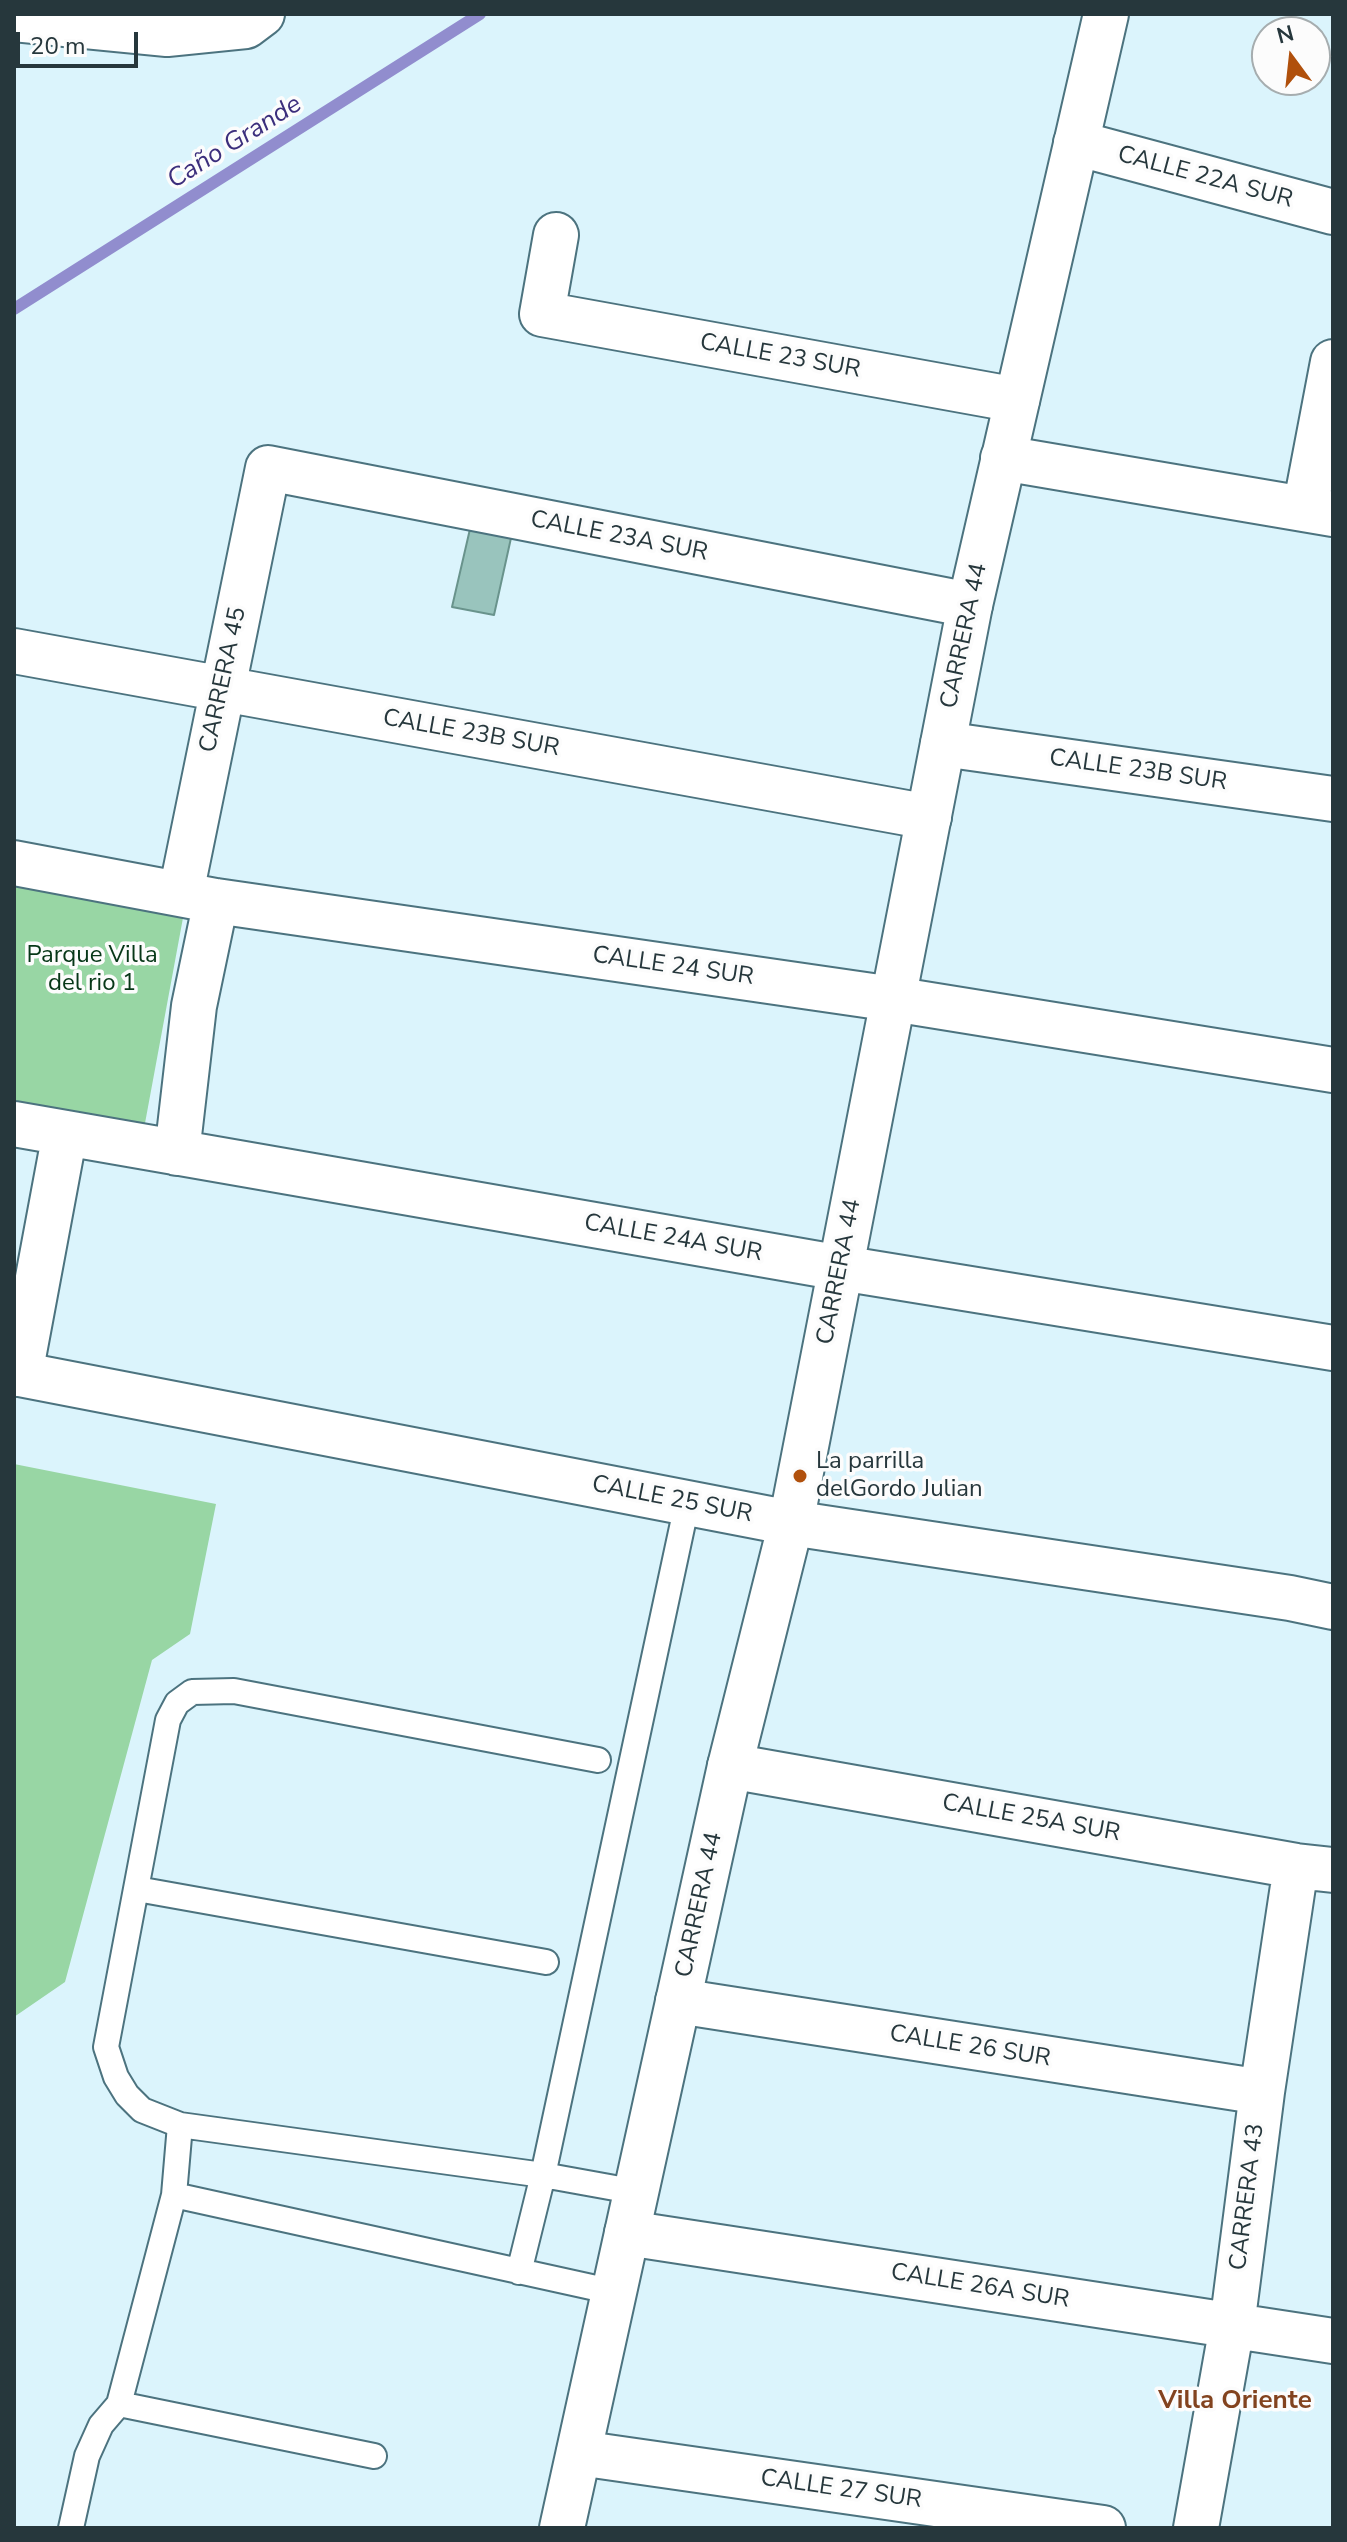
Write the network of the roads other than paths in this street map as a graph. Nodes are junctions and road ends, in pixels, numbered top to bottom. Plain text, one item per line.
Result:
1 (262, 14) edge
2 (1106, 14) edge
3 (14, 19) edge
4 (1076, 143) junction
5 (1333, 212) edge
6 (556, 235) dead end
7 (1333, 362) edge
8 (1017, 400) junction
9 (1003, 458) junction
10 (268, 468) joint
11 (1319, 511) edge
12 (970, 605) junction
13 (14, 651) edge
14 (222, 689) junction
15 (943, 744) junction
16 (1333, 799) edge
17 (929, 817) junction
18 (14, 863) edge
19 (198, 897) junction
20 (893, 999) junction
21 (1333, 1069) edge
22 (14, 1124) edge
23 (65, 1133) junction
24 (177, 1153) junction
25 (841, 1268) junction
26 (1333, 1348) edge
27 (17, 1374) edge
28 (687, 1504) junction
29 (791, 1523) junction
30 (1333, 1607) edge
31 (598, 1760) dead end
32 (730, 1766) junction
33 (1315, 1868) edge
34 (137, 1889) junction
35 (546, 1962) dead end
36 (678, 2001) junction
37 (1262, 2092) junction
38 (180, 2125) junction
39 (543, 2175) junction
40 (174, 2195) junction
41 (632, 2213) junction
42 (519, 2272) junction
43 (614, 2292) junction
44 (1232, 2326) junction
45 (1333, 2341) edge
46 (119, 2404) junction
47 (579, 2453) junction
48 (374, 2456) dead end
49 (71, 2528) edge
50 (562, 2528) edge
51 (1103, 2528) edge
52 (1196, 2528) edge

1 - 3 street
2 - 4 street, CARRERA 44
4 - 5 street, CALLE 22A SUR
4 - 8 street, CARRERA 44
6 - 8 street, CALLE 23 SUR
7 - 11 street
8 - 9 street, CARRERA 44
9 - 11 street
9 - 12 street, CARRERA 44
10 - 12 street, CALLE 23A SUR
10 - 14 street, CARRERA 45
12 - 15 street, CARRERA 44
13 - 14 street, CALLE 23B SUR
14 - 17 street, CALLE 23B SUR
14 - 19 street, CARRERA 45
15 - 16 street, CALLE 23B SUR
15 - 17 street, CARRERA 44
17 - 20 street, CARRERA 44
18 - 19 street, CALLE 24 SUR
19 - 20 street, CALLE 24 SUR
19 - 24 street, CARRERA 45
20 - 21 street, CALLE 24 SUR
20 - 25 street, CARRERA 44
22 - 23 street, CALLE 24A SUR
23 - 24 street, CALLE 24A SUR
23 - 27 street
24 - 25 street, CALLE 24A SUR
25 - 26 street, CALLE 24A SUR
25 - 29 street, CARRERA 44
27 - 28 street, CALLE 25 SUR
28 - 29 street, CALLE 25 SUR
28 - 39 lane
29 - 30 street, CALLE 25 SUR
29 - 32 street, CARRERA 44
31 - 34 lane
32 - 33 street, CALLE 25A SUR
32 - 36 street, CARRERA 44
33 - 37 street, CARRERA 43
34 - 35 lane
34 - 38 lane
36 - 37 street, CALLE 26 SUR
36 - 41 street, CARRERA 44
37 - 44 street, CARRERA 43
38 - 39 lane
38 - 40 lane
39 - 41 lane
39 - 42 lane
40 - 42 lane
40 - 46 lane
41 - 43 street, CARRERA 44
41 - 44 street, CALLE 26A SUR
42 - 43 lane
43 - 47 street, CARRERA 44
44 - 45 street, CALLE 26A SUR
44 - 52 street, CARRERA 43
46 - 48 lane
46 - 49 lane
47 - 50 street, CARRERA 44
47 - 51 street, CALLE 27 SUR

